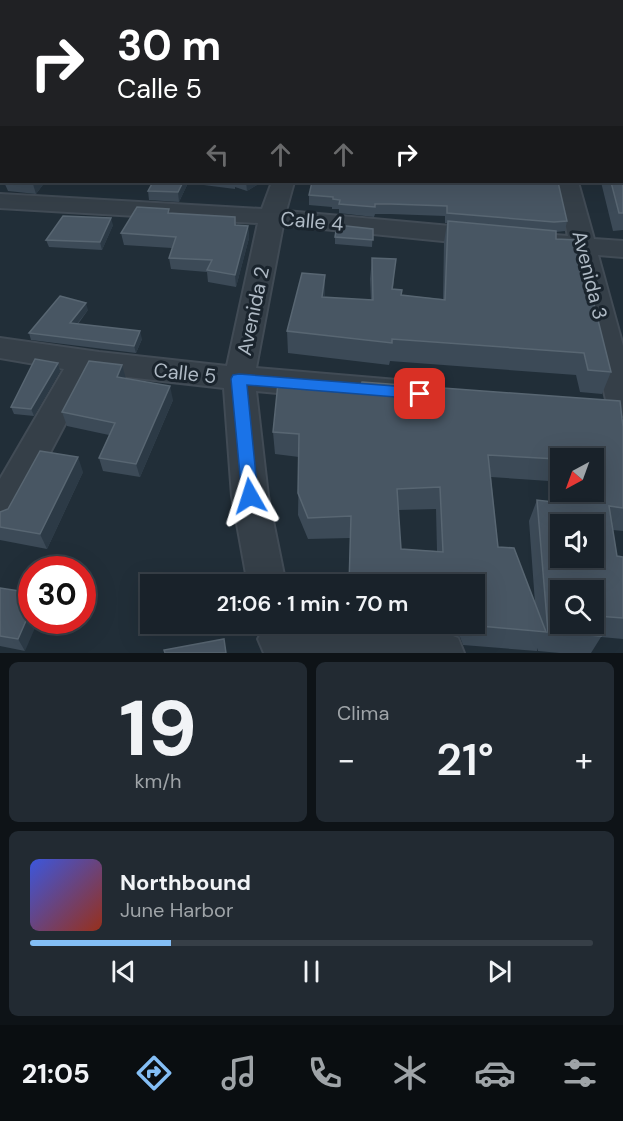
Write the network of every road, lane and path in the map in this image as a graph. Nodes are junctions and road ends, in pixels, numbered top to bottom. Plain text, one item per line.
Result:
1 (283, 183) edge
2 (567, 183) edge
3 (0, 201) edge
4 (272, 218) junction
5 (583, 246) junction
6 (623, 249) edge
7 (0, 348) edge
8 (83, 362) junction
9 (239, 379) junction
10 (425, 394) edge
11 (615, 408) edge
12 (0, 512) edge
13 (265, 574) edge
14 (277, 639) edge
15 (443, 653) edge

1 - 4 street, Avenida 2
2 - 5 street, Avenida 3
3 - 4 street, Calle 4
4 - 5 street, Calle 4
4 - 9 street, Avenida 2
5 - 6 street, Calle 4
5 - 11 street, Avenida 3
7 - 8 street, Calle 5
8 - 9 street, Calle 5
8 - 12 street
9 - 10 street, Calle 5
9 - 13 street, Avenida 2
14 - 15 street

